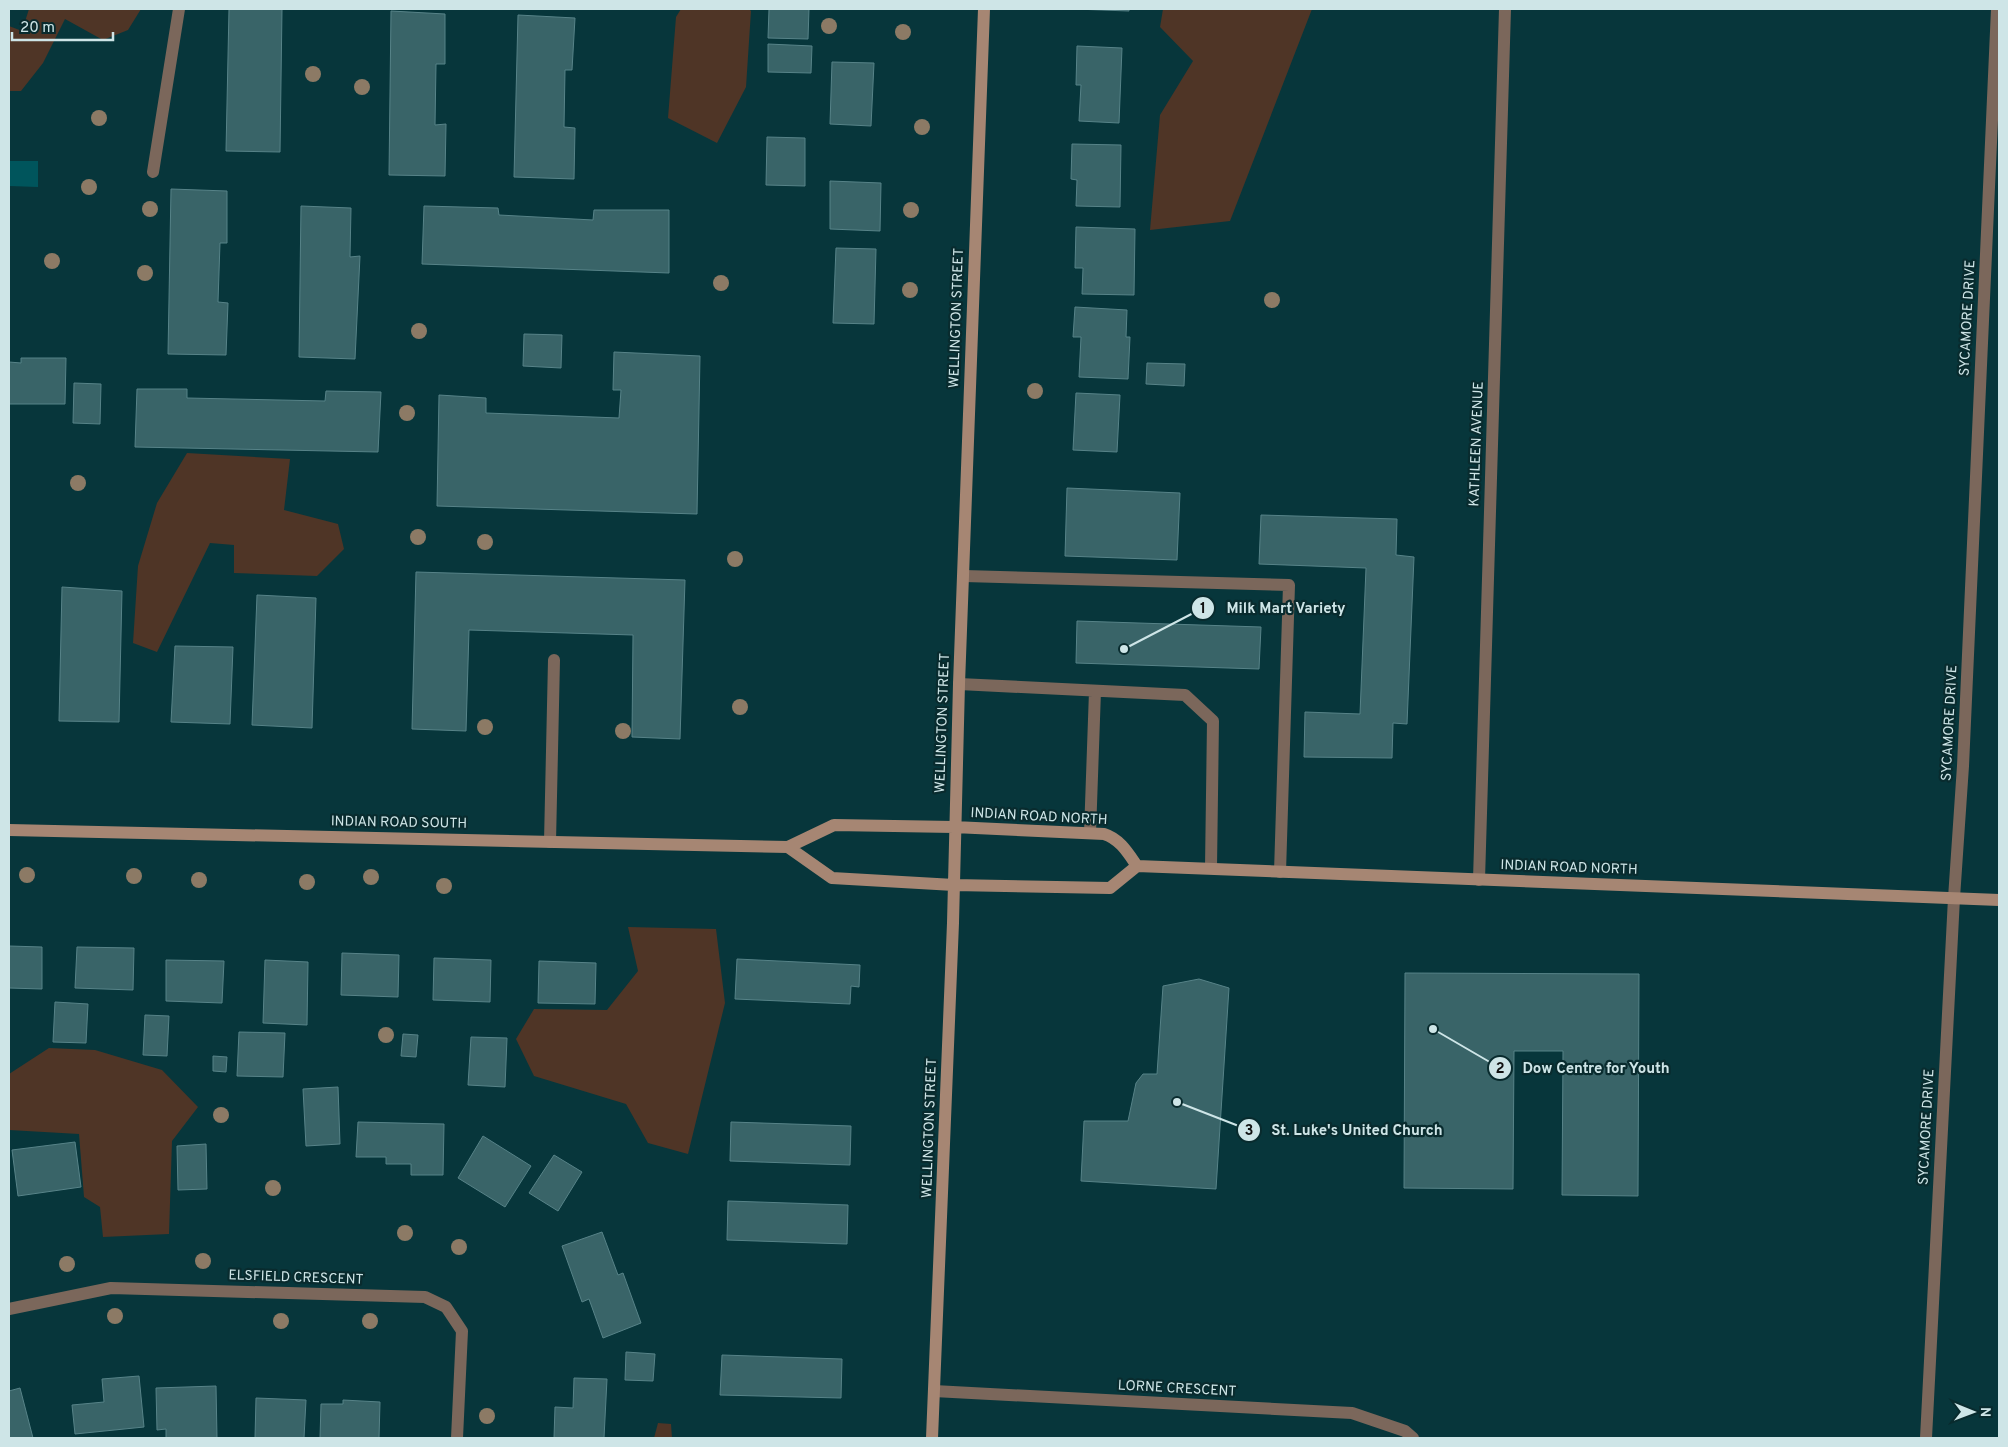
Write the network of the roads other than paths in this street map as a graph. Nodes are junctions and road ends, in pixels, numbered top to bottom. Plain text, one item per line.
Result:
1 (179, 9) edge
2 (984, 9) edge
3 (1505, 9) edge
4 (1997, 9) edge
5 (1997, 56) edge
6 (153, 172) dead end
7 (964, 576) junction
8 (554, 660) dead end
9 (959, 684) junction
10 (1095, 691) junction
11 (954, 827) junction
12 (9, 830) edge
13 (1090, 834) junction
14 (550, 842) junction
15 (788, 847) junction
16 (1137, 866) junction
17 (1211, 868) junction
18 (1280, 872) junction
19 (1479, 880) junction
20 (954, 886) junction
21 (1954, 898) junction
22 (1999, 900) edge
23 (9, 1309) edge
24 (934, 1391) junction
25 (457, 1438) edge
26 (932, 1438) edge
27 (1413, 1438) edge
28 (1926, 1438) edge

1 - 6 street
2 - 7 main road, WELLINGTON STREET
3 - 19 street, KATHLEEN AVENUE
4 - 5 street, SYCAMORE DRIVE
5 - 21 street, SYCAMORE DRIVE
7 - 9 main road, WELLINGTON STREET
7 - 18 street
8 - 14 street
9 - 10 street
9 - 11 main road, WELLINGTON STREET
10 - 13 street
10 - 17 street
11 - 13 main road, INDIAN ROAD NORTH
11 - 15 main road, INDIAN ROAD SOUTH
11 - 20 main road, WELLINGTON STREET
12 - 14 main road, INDIAN ROAD SOUTH
13 - 16 main road, INDIAN ROAD NORTH
14 - 15 main road, INDIAN ROAD SOUTH
15 - 20 main road
16 - 17 main road, INDIAN ROAD NORTH
16 - 20 main road
17 - 18 main road, INDIAN ROAD NORTH
18 - 19 main road, INDIAN ROAD NORTH
19 - 21 main road, INDIAN ROAD NORTH
20 - 24 main road, WELLINGTON STREET
21 - 22 main road, INDIAN ROAD NORTH
21 - 28 street, SYCAMORE DRIVE
23 - 25 street, ELSFIELD CRESCENT
24 - 26 main road, WELLINGTON STREET
24 - 27 street, LORNE CRESCENT

